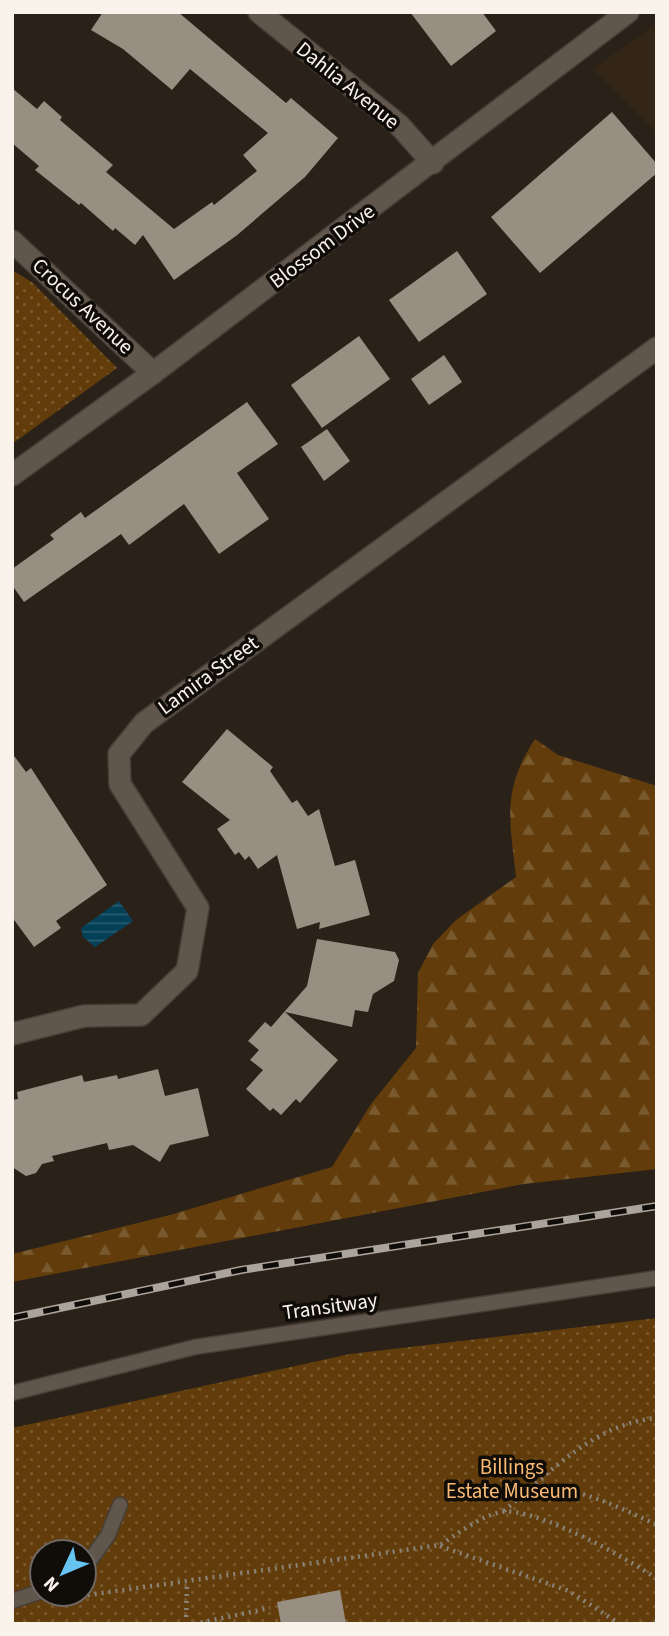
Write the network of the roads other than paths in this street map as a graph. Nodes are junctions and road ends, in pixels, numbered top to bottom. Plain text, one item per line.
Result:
1 (259, 12) edge
2 (628, 12) edge
3 (433, 163) junction
4 (12, 241) edge
5 (657, 348) edge
6 (153, 373) junction
7 (12, 475) edge
8 (12, 1034) edge
9 (657, 1278) edge
10 (12, 1393) edge
11 (120, 1505) dead end
12 (98, 1549) edge

1 - 3 street, Dahlia Avenue
2 - 3 street, Blossom Drive
3 - 6 street, Blossom Drive
4 - 6 street, Crocus Avenue
5 - 8 street, Lamira Street
6 - 7 street, Blossom Drive
9 - 10 lane, Transitway
11 - 12 lane

